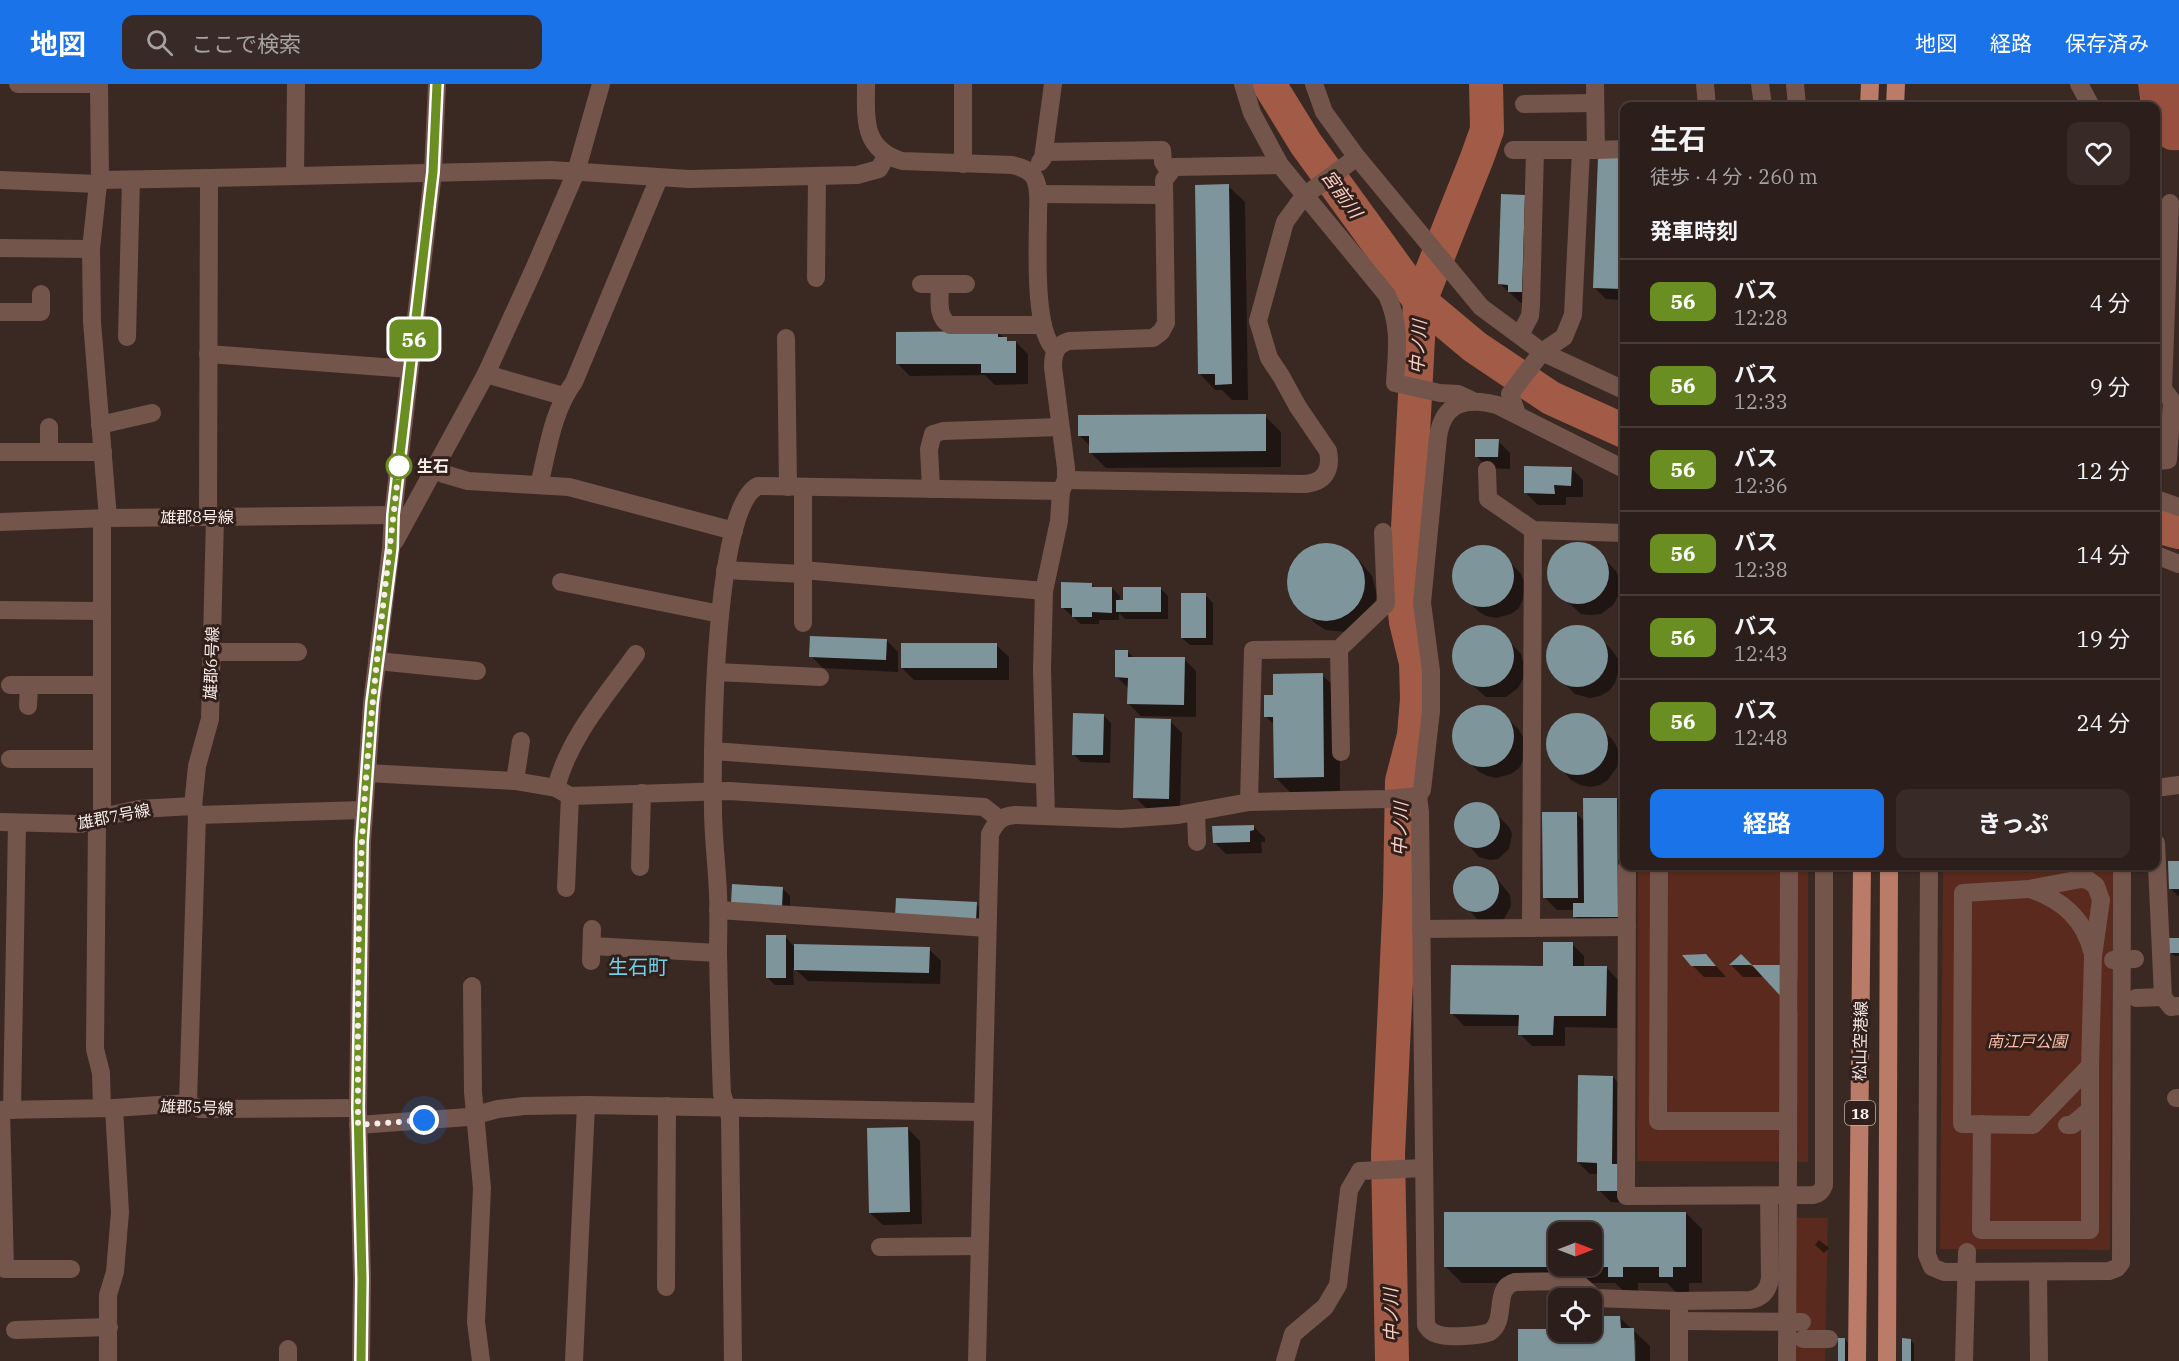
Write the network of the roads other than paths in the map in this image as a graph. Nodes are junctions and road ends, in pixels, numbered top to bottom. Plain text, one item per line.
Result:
1 (18, 84) edge
2 (99, 84) edge
3 (296, 84) edge
4 (437, 84) edge
5 (601, 84) edge
6 (866, 84) edge
7 (963, 84) edge
8 (1053, 84) edge
9 (1243, 84) edge
10 (1314, 84) edge
11 (1595, 84) edge
12 (1705, 84) edge
13 (1760, 84) edge
14 (1795, 84) edge
15 (1870, 84) edge
16 (1896, 84) edge
17 (2079, 84) edge
18 (1707, 102) edge
19 (1762, 102) edge
20 (1797, 102) edge
21 (1869, 102) edge
22 (1895, 102) edge
23 (2089, 102) edge
24 (1595, 103) junction
25 (1524, 104) dead end
26 (1620, 149) edge
27 (1513, 150) dead end
28 (1535, 150) junction
29 (1589, 150) junction
30 (1044, 152) junction
31 (887, 155) junction
32 (1353, 159) junction
33 (963, 164) junction
34 (1280, 165) junction
35 (1169, 171) junction
36 (433, 172) junction
37 (576, 172) junction
38 (1031, 172) junction
39 (295, 176) junction
40 (817, 176) junction
41 (209, 178) junction
42 (659, 178) junction
43 (0, 180) edge
44 (131, 180) junction
45 (99, 182) junction
46 (1309, 193) junction
47 (1038, 194) junction
48 (1164, 195) junction
49 (2168, 201) edge
50 (0, 248) edge
51 (91, 249) junction
52 (816, 278) dead end
53 (2174, 282) edge
54 (966, 284) dead end
55 (41, 294) dead end
56 (0, 312) edge
57 (1043, 325) junction
58 (1520, 335) junction
59 (127, 337) dead end
60 (786, 339) dead end
61 (1056, 349) junction
62 (1542, 352) junction
63 (208, 354) junction
64 (410, 369) junction
65 (486, 374) junction
66 (1620, 388) edge
67 (563, 396) junction
68 (1471, 400) junction
69 (152, 413) dead end
70 (1517, 414) junction
71 (100, 425) junction
72 (49, 427) dead end
73 (1060, 427) junction
74 (0, 452) edge
75 (49, 452) junction
76 (103, 452) junction
77 (2160, 461) edge
78 (1620, 467) edge
79 (434, 468) junction
80 (1487, 470) dead end
81 (539, 485) junction
82 (1063, 485) junction
83 (796, 487) junction
84 (931, 489) junction
85 (2160, 500) edge
86 (2179, 507) edge
87 (393, 515) junction
88 (212, 517) junction
89 (105, 518) junction
90 (0, 522) edge
91 (734, 531) junction
92 (1533, 531) junction
93 (1383, 532) dead end
94 (1620, 533) edge
95 (392, 548) junction
96 (2160, 557) edge
97 (2179, 564) edge
98 (725, 570) junction
99 (803, 572) junction
100 (561, 582) dead end
101 (1044, 591) junction
102 (0, 610) edge
103 (102, 611) junction
104 (720, 614) junction
105 (803, 623) dead end
106 (1339, 649) junction
107 (212, 652) junction
108 (298, 652) dead end
109 (636, 654) dead end
110 (377, 661) junction
111 (477, 671) dead end
112 (716, 672) junction
113 (820, 677) dead end
114 (10, 685) dead end
115 (29, 685) junction
116 (102, 685) junction
117 (28, 706) dead end
118 (520, 741) dead end
119 (713, 751) junction
120 (1341, 752) dead end
121 (10, 759) dead end
122 (102, 759) junction
123 (367, 773) junction
124 (1045, 775) junction
125 (515, 781) junction
126 (2179, 785) edge
127 (2160, 787) edge
128 (563, 792) junction
129 (713, 792) junction
130 (642, 793) junction
131 (1249, 794) junction
132 (1416, 802) junction
133 (364, 810) junction
134 (195, 811) junction
135 (1046, 815) junction
136 (100, 818) junction
137 (999, 819) junction
138 (8, 823) edge
139 (640, 867) dead end
140 (1627, 870) edge
141 (1659, 870) edge
142 (1789, 870) edge
143 (1824, 870) edge
144 (1862, 870) edge
145 (1889, 870) edge
146 (1929, 870) edge
147 (2122, 870) edge
148 (2159, 870) edge
149 (566, 888) dead end
150 (2029, 889) junction
151 (718, 910) junction
152 (1627, 927) junction
153 (987, 928) junction
154 (1532, 928) junction
155 (1421, 929) junction
156 (592, 945) dead end
157 (718, 953) junction
158 (2093, 958) junction
159 (2135, 959) dead end
160 (472, 986) dead end
161 (2136, 998) dead end
162 (2171, 1002) edge
163 (2090, 1066) junction
164 (188, 1103) junction
165 (586, 1105) junction
166 (667, 1106) junction
167 (726, 1107) junction
168 (108, 1108) junction
169 (4, 1110) edge
170 (2090, 1110) junction
171 (983, 1112) junction
172 (476, 1115) junction
173 (358, 1117) junction
174 (1788, 1121) junction
175 (1982, 1124) junction
176 (2090, 1143) junction
177 (1424, 1168) junction
178 (1769, 1196) junction
179 (1981, 1230) junction
180 (2, 1231) edge
181 (979, 1246) junction
182 (880, 1247) dead end
183 (71, 1269) dead end
184 (2038, 1272) junction
185 (666, 1287) dead end
186 (1679, 1301) junction
187 (1679, 1321) junction
188 (109, 1328) junction
189 (15, 1330) dead end
190 (1795, 1335) junction
191 (1829, 1339) dead end
192 (108, 1361) edge
193 (361, 1361) edge
194 (482, 1361) edge
195 (574, 1361) edge
196 (733, 1361) edge
197 (977, 1361) edge
198 (1285, 1361) edge
199 (1679, 1361) edge
200 (1787, 1361) edge
201 (1857, 1361) edge
202 (1887, 1361) edge
203 (1964, 1361) edge
204 (2039, 1361) edge

1 - 2 street
2 - 45 street
3 - 39 street
4 - 36 street
5 - 37 street
6 - 31 street
7 - 33 street
8 - 30 street
9 - 34 street
10 - 32 street
11 - 24 street
12 - 18 street
13 - 19 street
14 - 20 street
15 - 21 main road
16 - 22 main road
17 - 23 street
24 - 25 street
24 - 29 street
26 - 29 street
27 - 28 street
28 - 29 street
28 - 58 street
29 - 62 street
30 - 35 street
30 - 38 street
31 - 33 street
31 - 40 street
32 - 46 street
32 - 58 street
33 - 38 street
34 - 35 street
34 - 46 street
35 - 48 street
36 - 37 street
36 - 39 street
36 - 64 street
37 - 42 street
37 - 65 street
38 - 47 street
39 - 41 street
40 - 42 street
40 - 52 street
41 - 44 street
41 - 63 street, 雄郡6号線
42 - 67 street
43 - 45 street
44 - 45 street
44 - 59 street
45 - 51 street
46 - 68 street
46 - 82 street
47 - 48 street
47 - 57 street
48 - 61 street
49 - 53 street
50 - 51 street
51 - 71 street
53 - 77 street
54 - 57 street
55 - 56 street
57 - 61 street
58 - 62 street
60 - 83 street
61 - 73 street
62 - 66 street
62 - 70 street
63 - 64 street
63 - 88 street, 雄郡6号線
64 - 87 street
65 - 67 street
65 - 79 street
67 - 81 street
68 - 70 street
68 - 132 street
69 - 71 street
70 - 78 street
71 - 76 street
72 - 75 street
73 - 82 street
73 - 84 street
74 - 75 street
75 - 76 street
76 - 89 street
79 - 81 street
79 - 95 street
80 - 92 street
81 - 91 street
82 - 84 street
82 - 101 street
83 - 84 street
83 - 91 street
83 - 99 street
85 - 86 street
87 - 88 street, 雄郡8号線
87 - 95 street
88 - 89 street, 雄郡8号線
88 - 107 street, 雄郡6号線
89 - 90 street, 雄郡8号線
89 - 103 street
91 - 98 street
92 - 94 street
92 - 154 street
93 - 106 street
95 - 110 street
96 - 97 street
98 - 99 street
98 - 104 street
99 - 101 street
99 - 105 street
100 - 104 street
101 - 124 street
102 - 103 street
103 - 116 street
104 - 112 street
106 - 120 street
106 - 131 street
107 - 108 street
107 - 134 street, 雄郡6号線
109 - 128 street
110 - 111 street
110 - 123 street
112 - 113 street
112 - 119 street
114 - 115 street
115 - 116 street
115 - 117 street
116 - 122 street
118 - 125 street
119 - 124 street
119 - 129 street
121 - 122 street
122 - 136 street
123 - 125 street
123 - 133 street
124 - 135 street
125 - 128 street
126 - 127 street
128 - 130 street
128 - 149 street
129 - 130 street
129 - 137 street
129 - 151 street
130 - 139 street
131 - 132 street
131 - 135 street
132 - 155 street
133 - 134 street, 雄郡7号線
133 - 173 street
134 - 136 street, 雄郡7号線
134 - 164 street, 雄郡6号線
135 - 137 street
136 - 138 street, 雄郡7号線
136 - 168 street
137 - 153 street
138 - 169 street
140 - 152 street
141 - 174 street
142 - 174 street
143 - 178 street
144 - 201 main road, 松山空港線 / 18
145 - 202 main road, 松山空港線 / 18
146 - 184 street
147 - 184 street
148 - 162 street
150 - 158 street
150 - 158 street
150 - 175 street
151 - 153 street
151 - 157 street
152 - 154 street
152 - 178 street
153 - 171 street
154 - 155 street
155 - 177 street
156 - 157 street
157 - 167 street
158 - 159 street, bridge
158 - 163 street
160 - 172 street
161 - 162 street
163 - 170 street
163 - 175 street
164 - 168 street, 雄郡5号線
164 - 173 street, 雄郡5号線
165 - 166 street, 雄郡5号線
165 - 172 street, 雄郡5号線
165 - 195 street
166 - 167 street, 雄郡5号線
166 - 185 street
167 - 171 street, 雄郡5号線
167 - 196 street
168 - 169 street, 雄郡5号線
168 - 188 street
169 - 180 street
170 - 176 street
170 - 176 street
171 - 181 street
172 - 173 street, 雄郡5号線
172 - 194 street
173 - 193 street
174 - 190 street, bridge
175 - 179 street
176 - 179 street
177 - 186 street
177 - 198 street
178 - 186 street
179 - 203 street, bridge
180 - 183 street
181 - 182 street
181 - 197 street
184 - 204 street
186 - 187 street
187 - 190 street
187 - 199 street
188 - 189 street
188 - 192 street
190 - 191 street
190 - 200 street, bridge

